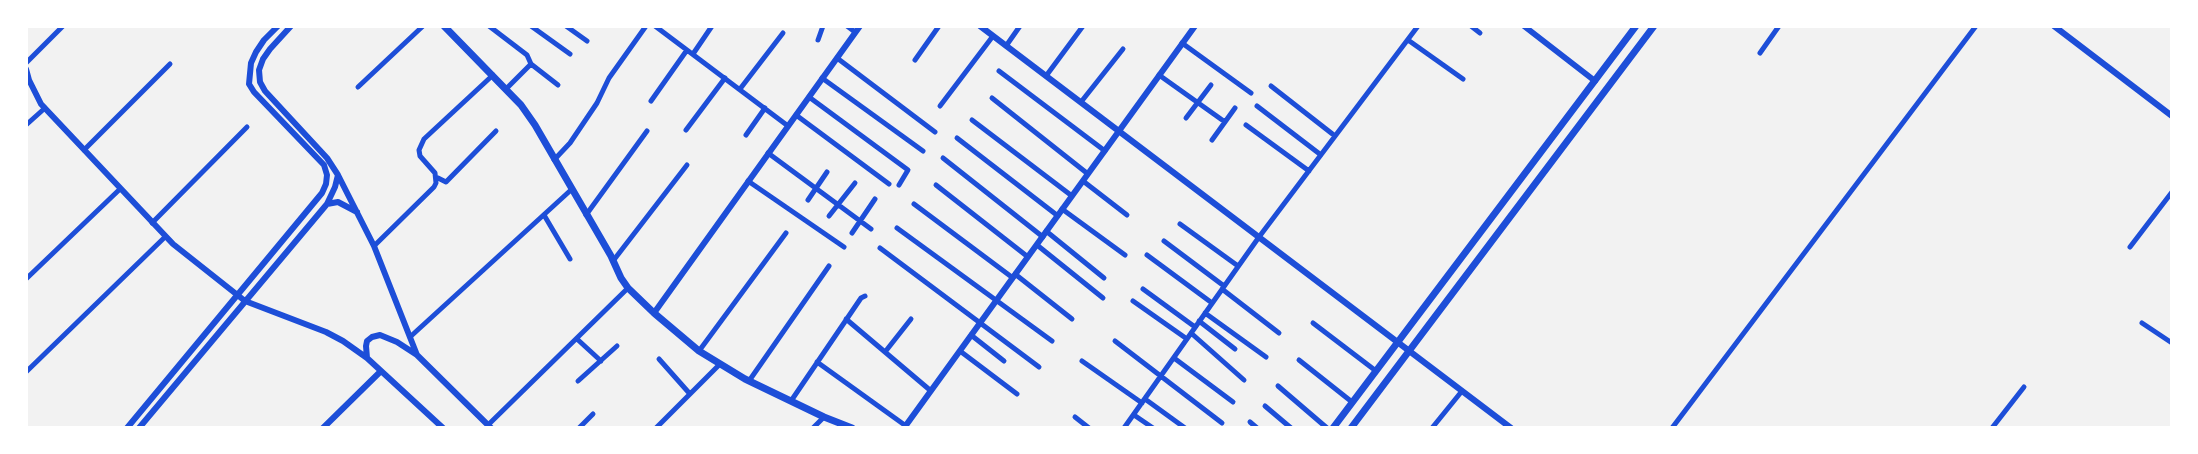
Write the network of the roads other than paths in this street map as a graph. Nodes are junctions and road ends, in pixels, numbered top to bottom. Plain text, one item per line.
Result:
1 (63, 26) edge
2 (278, 26) edge
3 (291, 26) edge
4 (423, 26) edge
5 (489, 26) edge
6 (532, 26) edge
7 (566, 26) edge
8 (646, 26) edge
9 (655, 26) edge
10 (712, 26) edge
11 (823, 26) edge
12 (848, 26) edge
13 (939, 26) edge
14 (980, 26) edge
15 (1020, 26) edge
16 (1083, 26) edge
17 (1195, 26) edge
18 (1418, 26) edge
19 (1471, 26) edge
20 (1524, 26) edge
21 (1636, 26) edge
22 (1654, 26) edge
23 (1779, 26) edge
24 (1976, 26) edge
25 (2054, 26) edge
26 (445, 27) edge
27 (858, 29) edge
28 (783, 32) dead end
29 (1480, 33) dead end
30 (993, 36) junction
31 (818, 40) dead end
32 (1408, 40) junction
33 (587, 41) dead end
34 (1182, 43) junction
35 (1006, 46) junction
36 (687, 50) junction
37 (1123, 50) dead end
38 (1760, 52) dead end
39 (570, 54) dead end
40 (693, 54) junction
41 (837, 58) junction
42 (915, 60) dead end
43 (26, 63) edge
44 (170, 64) dead end
45 (531, 64) junction
46 (26, 69) edge
47 (999, 71) dead end
48 (493, 75) junction
49 (1160, 75) junction
50 (1046, 76) junction
51 (725, 78) junction
52 (822, 78) junction
53 (1463, 79) dead end
54 (1595, 81) junction
55 (558, 85) dead end
56 (1211, 85) dead end
57 (1271, 86) dead end
58 (358, 87) dead end
59 (506, 88) junction
60 (740, 89) junction
61 (1251, 93) dead end
62 (809, 96) junction
63 (992, 98) dead end
64 (651, 101) dead end
65 (1081, 102) junction
66 (1197, 102) junction
67 (940, 106) dead end
68 (1257, 106) dead end
69 (45, 108) junction
70 (765, 108) junction
71 (1236, 108) dead end
72 (796, 115) junction
73 (2172, 116) edge
74 (1186, 118) dead end
75 (972, 120) dead end
76 (1225, 122) junction
77 (26, 125) edge
78 (1246, 125) dead end
79 (788, 126) junction
80 (247, 127) dead end
81 (647, 130) dead end
82 (686, 130) dead end
83 (1119, 131) junction
84 (496, 132) dead end
85 (935, 132) dead end
86 (746, 136) dead end
87 (1335, 136) junction
88 (957, 138) dead end
89 (1212, 140) dead end
90 (84, 150) junction
91 (923, 151) dead end
92 (1105, 151) junction
93 (768, 153) junction
94 (1321, 155) junction
95 (943, 158) dead end
96 (554, 160) junction
97 (687, 165) dead end
98 (1309, 171) junction
99 (827, 172) dead end
100 (338, 174) junction
101 (1088, 174) junction
102 (436, 177) junction
103 (748, 181) junction
104 (1083, 181) junction
105 (855, 184) dead end
106 (889, 184) dead end
107 (899, 185) dead end
108 (936, 186) dead end
109 (816, 188) junction
110 (120, 189) junction
111 (572, 190) junction
112 (2172, 192) edge
113 (1072, 196) junction
114 (875, 199) dead end
115 (808, 200) dead end
116 (327, 204) junction
117 (838, 204) junction
118 (914, 204) dead end
119 (1062, 209) junction
120 (358, 213) junction
121 (586, 214) junction
122 (544, 215) junction
123 (1127, 215) dead end
124 (829, 216) dead end
125 (1058, 216) junction
126 (860, 221) junction
127 (152, 223) junction
128 (1180, 224) dead end
129 (897, 228) dead end
130 (871, 229) dead end
131 (786, 233) dead end
132 (852, 233) dead end
133 (1044, 234) junction
134 (1258, 236) junction
135 (165, 237) junction
136 (1164, 241) dead end
137 (1037, 245) junction
138 (374, 246) junction
139 (844, 246) dead end
140 (2130, 247) dead end
141 (880, 248) dead end
142 (1125, 255) dead end
143 (1147, 255) dead end
144 (1028, 257) junction
145 (570, 259) dead end
146 (613, 261) junction
147 (829, 266) dead end
148 (1238, 266) junction
149 (1014, 276) junction
150 (1104, 278) dead end
151 (26, 279) edge
152 (628, 288) junction
153 (1223, 288) junction
154 (1143, 289) dead end
155 (238, 295) junction
156 (865, 296) dead end
157 (1103, 298) dead end
158 (996, 300) junction
159 (245, 301) junction
160 (1133, 301) dead end
161 (1212, 303) junction
162 (654, 313) junction
163 (1205, 313) junction
164 (846, 319) junction
165 (911, 319) dead end
166 (1072, 319) dead end
167 (1199, 321) junction
168 (981, 322) junction
169 (2142, 322) dead end
170 (1313, 323) dead end
171 (1195, 327) junction
172 (1191, 333) junction
173 (1279, 333) dead end
174 (971, 335) junction
175 (410, 337) junction
176 (576, 338) junction
177 (1187, 339) junction
178 (1052, 341) dead end
179 (1115, 341) dead end
180 (1398, 342) junction
181 (2172, 343) edge
182 (617, 346) dead end
183 (1235, 349) dead end
184 (1410, 350) junction
185 (699, 351) junction
186 (960, 351) junction
187 (885, 352) junction
188 (417, 355) junction
189 (1266, 356) dead end
190 (367, 358) junction
191 (1174, 358) junction
192 (659, 359) dead end
193 (1299, 360) dead end
194 (601, 361) junction
195 (1004, 361) dead end
196 (1082, 361) dead end
197 (817, 362) junction
198 (720, 364) junction
199 (1039, 366) dead end
200 (381, 371) junction
201 (1376, 371) junction
202 (26, 372) edge
203 (1160, 377) junction
204 (1244, 380) dead end
205 (578, 381) dead end
206 (749, 381) junction
207 (1278, 386) dead end
208 (2024, 387) dead end
209 (1462, 390) junction
210 (931, 391) junction
211 (690, 394) junction
212 (1017, 394) dead end
213 (791, 401) junction
214 (1143, 401) junction
215 (1233, 402) dead end
216 (1352, 402) junction
217 (1266, 406) dead end
218 (593, 414) dead end
219 (1134, 415) junction
220 (824, 417) junction
221 (1075, 417) dead end
222 (1250, 422) dead end
223 (1222, 423) dead end
224 (489, 426) edge
225 (905, 427) edge
226 (126, 428) edge
227 (139, 428) edge
228 (323, 428) edge
229 (443, 428) edge
230 (579, 428) edge
231 (656, 428) edge
232 (813, 428) edge
233 (852, 428) edge
234 (1089, 428) edge
235 (1124, 428) edge
236 (1153, 428) edge
237 (1185, 428) edge
238 (1257, 428) edge
239 (1291, 428) edge
240 (1327, 428) edge
241 (1333, 428) edge
242 (1351, 428) edge
243 (1432, 428) edge
244 (1511, 428) edge
245 (1672, 428) edge
246 (1992, 428) edge

1 - 43 street
2 - 155 street
3 - 100 street
4 - 58 street
5 - 45 street
6 - 39 street
7 - 33 street
8 - 96 street
9 - 36 street
10 - 40 street
11 - 31 street
12 - 27 street
13 - 42 street
14 - 30 street
15 - 35 street
16 - 50 street
17 - 34 street
18 - 32 street
19 - 29 street
20 - 54 street
21 - 54 main road
22 - 184 main road
23 - 38 street
24 - 245 street
25 - 73 street
26 - 48 main road
27 - 41 street
28 - 60 street
30 - 35 street
30 - 67 street
32 - 53 street
32 - 87 street
34 - 49 street
34 - 61 street
35 - 50 street
36 - 40 street
36 - 64 street
37 - 65 street
40 - 51 street
41 - 52 street
41 - 85 street
44 - 90 street
45 - 55 street
45 - 59 street
46 - 69 street
47 - 92 street
48 - 59 main road
48 - 102 street
49 - 66 street
49 - 83 street
50 - 65 street
51 - 60 street
51 - 82 street
52 - 62 street
52 - 91 street
54 - 180 main road
56 - 66 street
57 - 87 street
59 - 96 main road
60 - 70 street
62 - 72 street
62 - 107 street
63 - 101 street
65 - 83 street
66 - 74 street
66 - 76 street
68 - 94 street
69 - 77 street
69 - 90 street
70 - 79 street
70 - 86 street
71 - 76 street
72 - 79 street
72 - 106 street
75 - 113 street
76 - 89 street
78 - 98 street
79 - 93 street
80 - 127 street
81 - 121 street
83 - 92 street
83 - 134 street
84 - 102 street
87 - 94 street
88 - 125 street
90 - 110 street
92 - 101 street
93 - 103 street
93 - 109 street
94 - 98 street
95 - 133 street
96 - 111 main road
97 - 146 street
98 - 134 street
99 - 109 street
100 - 116 street
100 - 120 street
101 - 104 street
102 - 138 street
103 - 139 street
103 - 162 street
104 - 113 street
104 - 123 street
105 - 117 street
108 - 144 street
109 - 115 street
109 - 117 street
110 - 127 street
110 - 151 street
111 - 121 main road
111 - 122 street
112 - 140 street
113 - 119 street
114 - 126 street
116 - 120 street
116 - 159 street
117 - 124 street
117 - 126 street
118 - 149 street
119 - 125 street
119 - 142 street
120 - 138 street
121 - 146 main road
122 - 145 street
122 - 175 street
125 - 133 street
126 - 130 street
126 - 132 street
127 - 135 street
128 - 148 street
129 - 158 street
131 - 185 street
133 - 137 street
133 - 150 street
134 - 148 street
134 - 180 street
135 - 155 street
135 - 202 street
136 - 153 street
137 - 144 street
137 - 157 street
138 - 175 street
141 - 168 street
143 - 161 street
144 - 149 street
146 - 152 main road
147 - 206 street
148 - 153 street
149 - 158 street
149 - 166 street
152 - 162 main road
152 - 176 street
153 - 161 street
153 - 173 street
154 - 171 street
155 - 159 street
155 - 226 street
156 - 164 street
158 - 168 street
158 - 178 street
159 - 190 street
159 - 227 street
160 - 177 street
161 - 163 street
162 - 185 main road
163 - 167 street
163 - 189 street
164 - 187 street
164 - 197 street
165 - 187 street
167 - 171 street
167 - 183 street
168 - 174 street
168 - 199 street
169 - 181 street
170 - 201 street
171 - 172 street
172 - 177 street
172 - 204 street
174 - 186 street
174 - 195 street
175 - 188 street
176 - 194 street
176 - 224 street
177 - 191 street
179 - 203 street
180 - 184 street
180 - 201 main road
182 - 194 street
184 - 209 street
184 - 242 main road
185 - 198 main road
186 - 210 street
186 - 212 street
187 - 210 street
188 - 190 street
188 - 224 street
190 - 200 street
191 - 203 street
191 - 215 street
192 - 211 street
193 - 216 street
194 - 205 street
196 - 214 street
197 - 213 street
197 - 225 street
198 - 206 main road
198 - 211 street
200 - 228 street
200 - 229 street
201 - 216 main road
203 - 214 street
203 - 223 street
206 - 213 main road
207 - 240 street
208 - 246 street
209 - 243 street
209 - 244 street
210 - 225 street
211 - 231 street
213 - 220 main road
214 - 219 street
214 - 237 street
216 - 241 main road
217 - 239 street
218 - 230 street
219 - 235 street
219 - 236 street
220 - 232 street
220 - 233 main road
221 - 234 street
222 - 238 street

